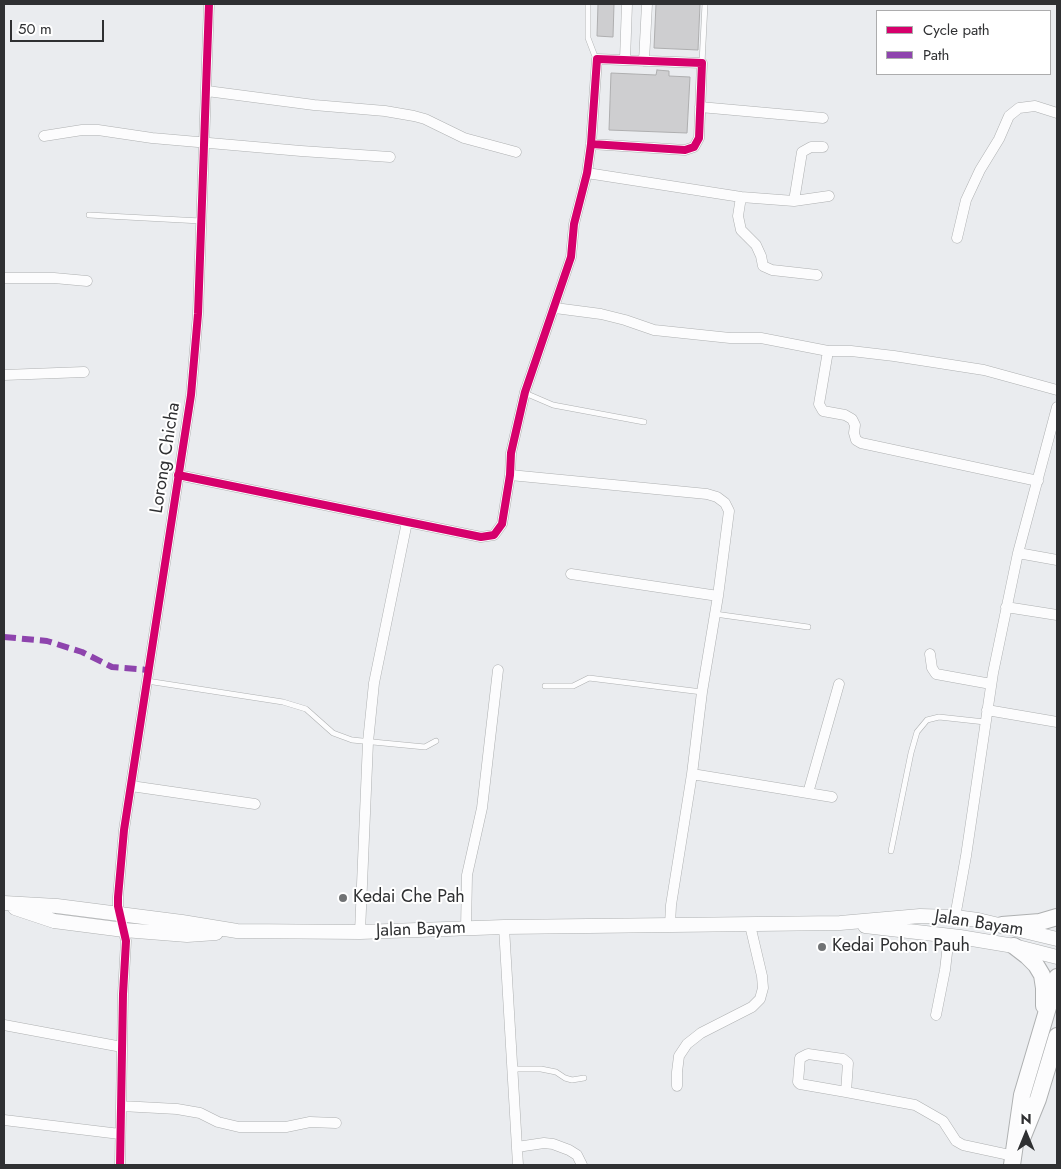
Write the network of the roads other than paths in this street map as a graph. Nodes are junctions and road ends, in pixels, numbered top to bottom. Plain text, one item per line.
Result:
1 (209, 4) edge
2 (588, 4) edge
3 (627, 4) edge
4 (646, 4) edge
5 (705, 4) edge
6 (597, 59) junction
7 (624, 60) junction
8 (644, 61) junction
9 (702, 63) junction
10 (207, 92) junction
11 (700, 107) junction
12 (1057, 112) edge
13 (823, 118) dead end
14 (44, 136) dead end
15 (205, 141) junction
16 (591, 144) junction
17 (823, 147) dead end
18 (516, 152) dead end
19 (390, 156) dead end
20 (587, 173) junction
21 (829, 196) dead end
22 (741, 197) junction
23 (794, 201) junction
24 (89, 215) dead end
25 (201, 220) junction
26 (957, 238) dead end
27 (817, 275) dead end
28 (4, 278) edge
29 (87, 282) dead end
30 (555, 308) junction
31 (828, 351) junction
32 (84, 372) dead end
33 (4, 375) edge
34 (1057, 390) edge
35 (525, 392) junction
36 (1057, 407) edge
37 (644, 422) dead end
38 (510, 474) junction
39 (178, 475) junction
40 (1038, 481) junction
41 (407, 522) junction
42 (1018, 553) junction
43 (1057, 560) edge
44 (571, 574) dead end
45 (718, 596) junction
46 (1006, 607) junction
47 (715, 614) junction
48 (1057, 615) edge
49 (808, 627) dead end
50 (930, 654) dead end
51 (498, 670) dead end
52 (147, 681) junction
53 (839, 684) dead end
54 (991, 684) junction
55 (545, 686) dead end
56 (702, 692) junction
57 (987, 710) junction
58 (985, 722) junction
59 (1057, 722) edge
60 (436, 740) dead end
61 (368, 742) junction
62 (692, 774) junction
63 (131, 786) junction
64 (808, 793) junction
65 (832, 797) dead end
66 (255, 804) dead end
67 (891, 851) dead end
68 (4, 904) edge
69 (120, 914) junction
70 (955, 916) junction
71 (1057, 916) edge
72 (840, 923) junction
73 (670, 925) junction
74 (750, 925) junction
75 (1002, 926) junction
76 (504, 927) junction
77 (466, 929) junction
78 (124, 930) junction
79 (236, 931) junction
80 (360, 932) junction
81 (949, 936) junction
82 (1057, 938) edge
83 (1014, 946) junction
84 (1057, 957) edge
85 (1057, 977) edge
86 (936, 1015) dead end
87 (1044, 1023) junction
88 (4, 1025) edge
89 (1057, 1036) edge
90 (122, 1047) junction
91 (512, 1069) junction
92 (584, 1078) dead end
93 (677, 1086) dead end
94 (846, 1092) junction
95 (121, 1106) junction
96 (4, 1120) edge
97 (336, 1123) dead end
98 (120, 1134) junction
99 (517, 1147) junction
100 (1013, 1161) edge
101 (120, 1165) edge
102 (518, 1165) edge
103 (582, 1165) edge

1 - 10 street, Lorong Chicha
2 - 6 lane
3 - 7 street
4 - 8 street
5 - 9 lane
6 - 7 street
6 - 16 street
7 - 8 street
8 - 9 street
9 - 11 street
10 - 15 street, Lorong Chicha
10 - 18 street
11 - 13 street
11 - 16 street
12 - 26 street
14 - 15 street
15 - 19 street
15 - 25 street, Lorong Chicha
16 - 20 street
17 - 23 street
20 - 22 street
20 - 30 street
21 - 23 street
22 - 23 street
22 - 27 street
24 - 25 lane
25 - 39 street, Lorong Chicha
28 - 29 street
30 - 31 street
30 - 35 street
31 - 34 street
31 - 40 street
32 - 33 street
35 - 37 lane
35 - 38 street
36 - 40 street
38 - 41 street
38 - 45 street
39 - 41 street
39 - 52 street, Lorong Chicha
40 - 42 street
41 - 61 street
42 - 43 street
42 - 46 street
44 - 45 street
45 - 47 street
46 - 48 street
46 - 54 street
47 - 49 lane
47 - 56 street
50 - 54 street
51 - 77 street
52 - 61 lane
52 - 63 street, Lorong Chicha
53 - 64 street
54 - 57 street
55 - 56 lane
56 - 62 street
57 - 58 street
57 - 59 street
58 - 67 lane
58 - 70 street
60 - 61 lane
61 - 80 street
62 - 64 street
62 - 73 street
63 - 66 street
63 - 69 street, Lorong Chicha
64 - 65 street
68 - 69 main road, Jalan Bayam
68 - 78 main road
69 - 78 street, Lorong Chicha
69 - 79 main road, Jalan Bayam
70 - 72 main road, Jalan Bayam
70 - 75 main road, Jalan Bayam
71 - 75 main road
72 - 74 main road, Jalan Bayam
72 - 81 main road, Jalan Bayam
73 - 74 main road, Jalan Bayam
73 - 76 main road, Jalan Bayam
74 - 93 street
75 - 82 main road, Jalan Bayam
76 - 77 main road, Jalan Bayam
76 - 91 street
77 - 80 main road, Jalan Bayam
78 - 79 main road
78 - 90 street, Lorong Chicha
79 - 80 main road, Jalan Bayam
81 - 83 main road, Jalan Bayam
81 - 86 street
83 - 84 main road, Jalan Bayam
83 - 87 main road
85 - 87 main road
87 - 100 main road
88 - 90 street
89 - 100 main road
90 - 95 street, Lorong Chicha
91 - 92 lane
91 - 99 street
94 - 94 street
94 - 100 street
95 - 97 street
95 - 98 street, Lorong Chicha
96 - 98 street
98 - 101 street, Lorong Chicha
99 - 102 street
99 - 103 street

